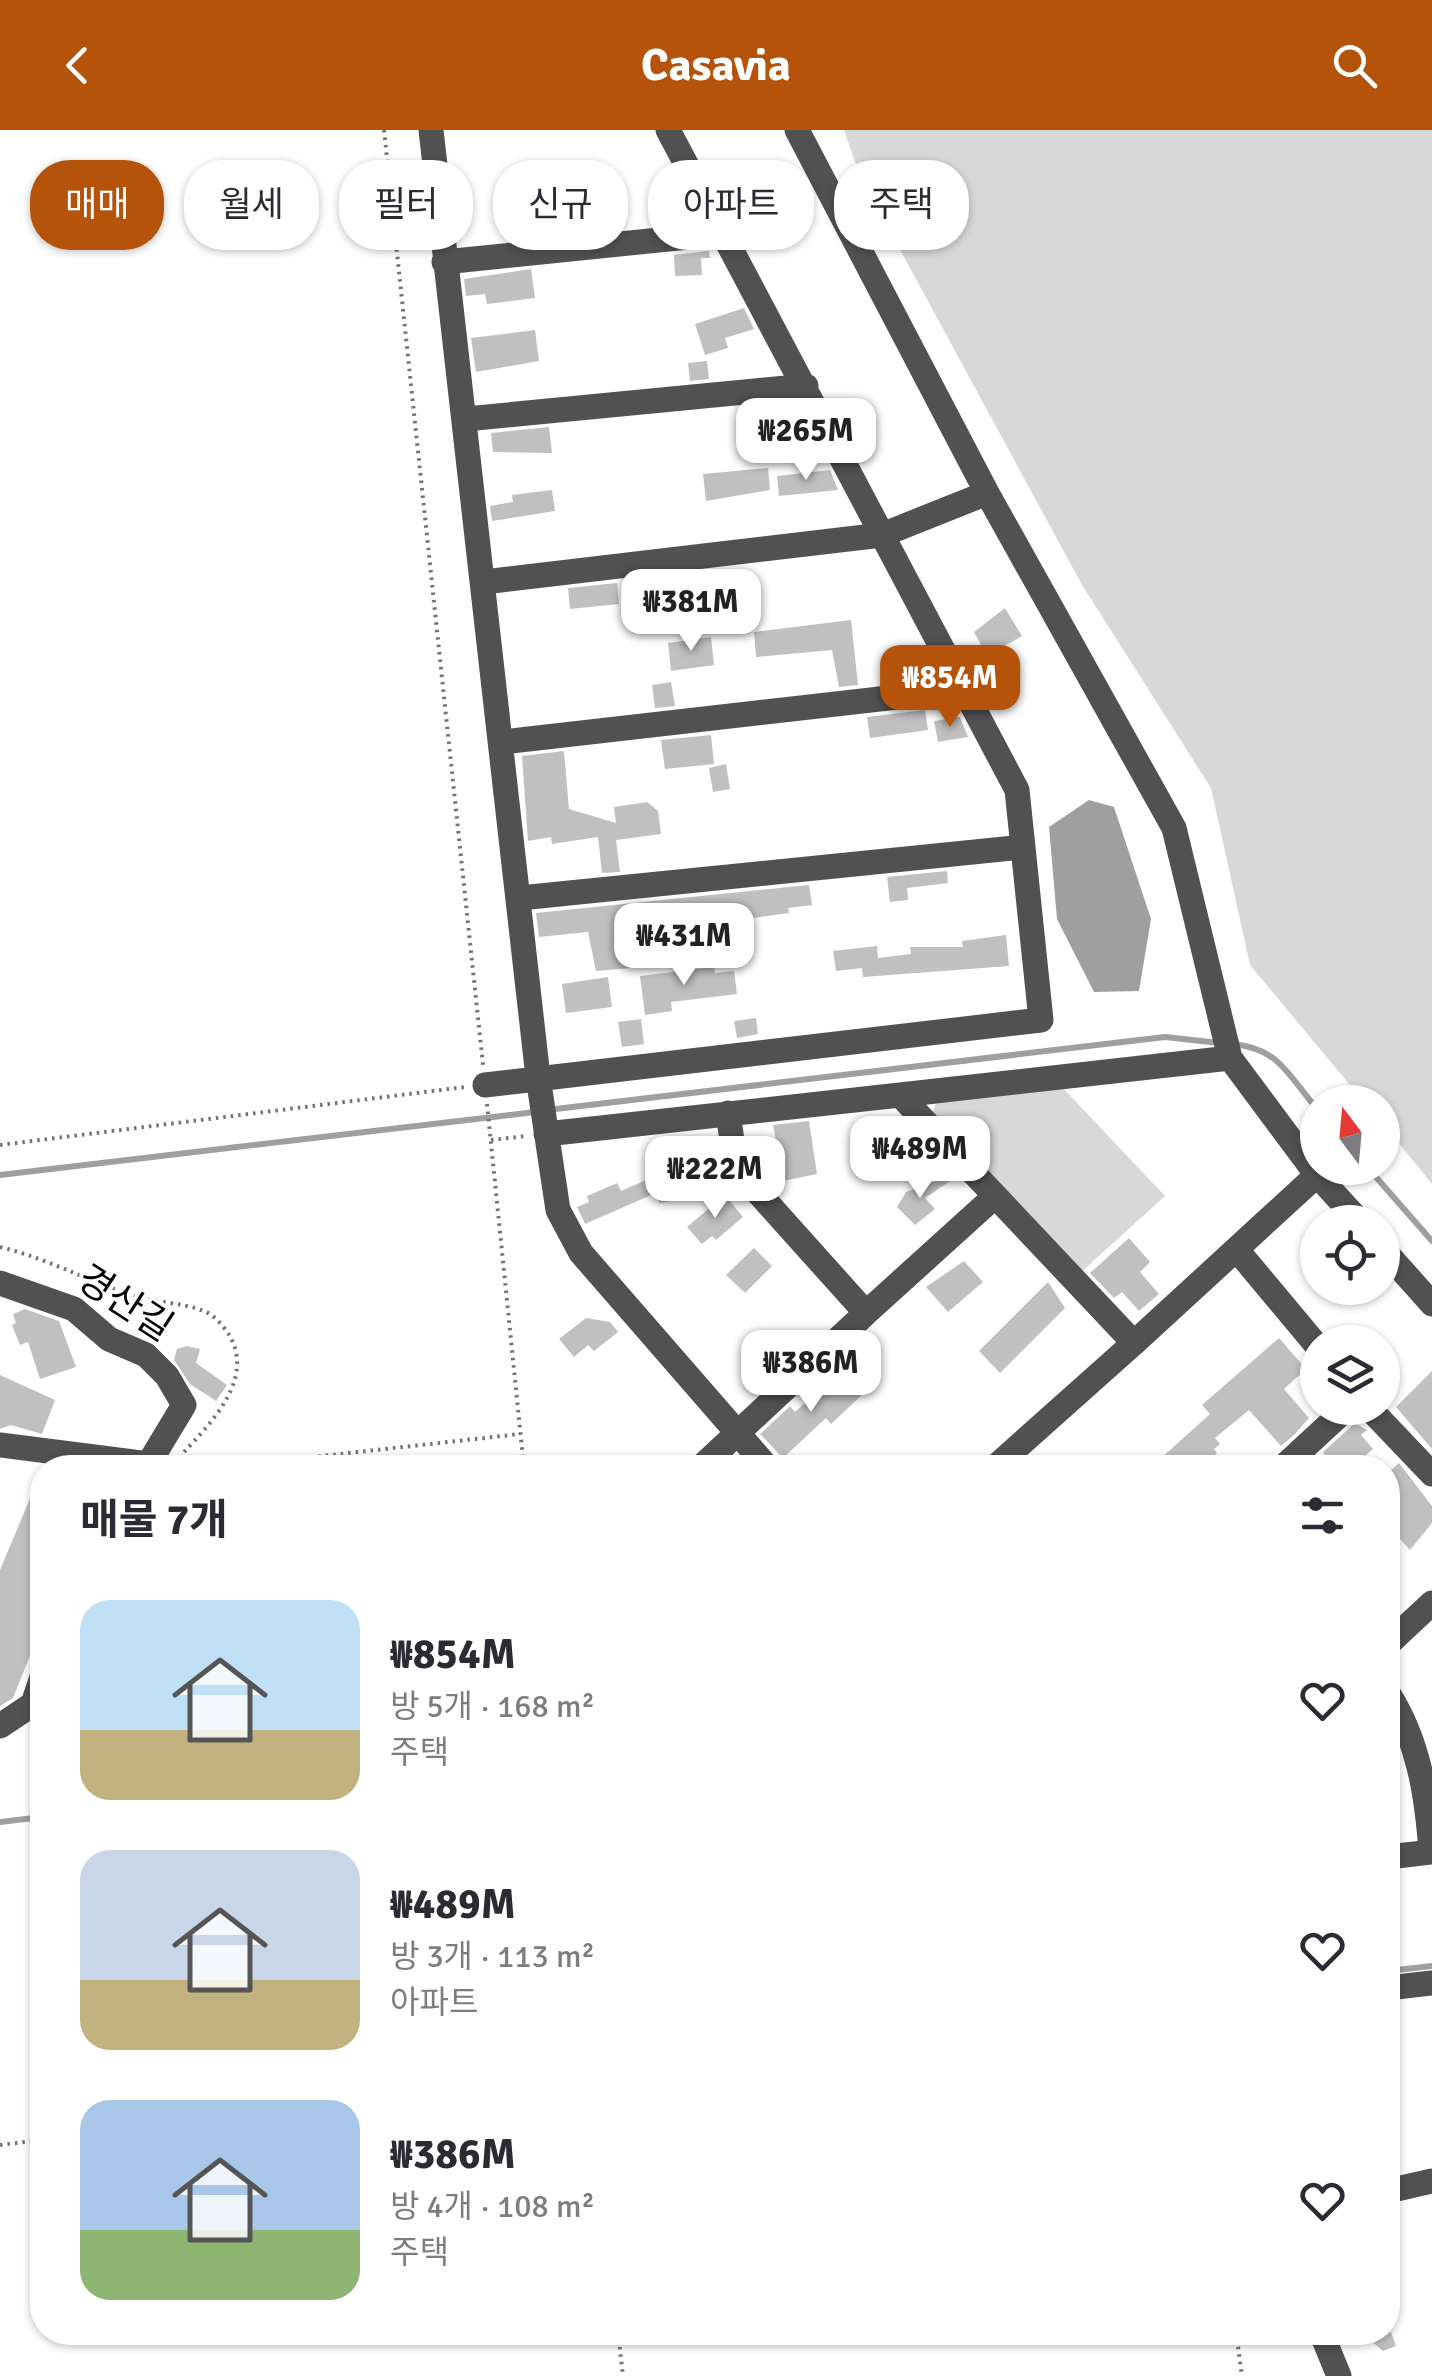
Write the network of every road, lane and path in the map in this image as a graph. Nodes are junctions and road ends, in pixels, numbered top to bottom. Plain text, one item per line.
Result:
1 (384, 130) edge
2 (431, 130) edge
3 (668, 130) edge
4 (797, 130) edge
5 (685, 160) edge
6 (648, 241) edge
7 (736, 250) edge
8 (444, 262) junction
9 (806, 386) junction
10 (466, 419) junction
11 (988, 493) junction
12 (882, 535) junction
13 (484, 582) junction
14 (968, 690) junction
15 (502, 742) junction
16 (1022, 847) junction
17 (520, 898) junction
18 (1230, 1058) junction
19 (538, 1077) junction
20 (485, 1085) junction
21 (900, 1094) junction
22 (728, 1113) junction
23 (546, 1134) junction
24 (491, 1140) junction
25 (0, 1145) edge
26 (1300, 1151) edge
27 (1305, 1185) edge
28 (1327, 1185) edge
29 (994, 1198) junction
30 (1345, 1205) edge
31 (0, 1247) edge
32 (1237, 1250) junction
33 (1400, 1268) edge
34 (0, 1283) edge
35 (1432, 1304) edge
36 (866, 1313) junction
37 (1300, 1325) edge
38 (1134, 1343) junction
39 (1329, 1425) edge
40 (1385, 1425) edge
41 (736, 1432) junction
42 (520, 1434) junction
43 (183, 1453) dead end
44 (4, 1454) edge
45 (154, 1455) edge
46 (331, 1455) edge
47 (522, 1455) edge
48 (713, 1455) edge
49 (756, 1455) edge
50 (1009, 1455) edge
51 (1296, 1455) edge
52 (30, 1456) edge
53 (1432, 1474) edge
54 (1432, 1603) edge
55 (1400, 1633) edge
56 (30, 1706) edge
57 (1400, 1713) edge
58 (0, 1726) edge
59 (1431, 1852) edge
60 (1400, 1856) edge
61 (1432, 1983) edge
62 (1400, 1987) edge
63 (30, 2141) edge
64 (0, 2144) edge
65 (1432, 2181) edge
66 (1400, 2189) edge
67 (619, 2345) edge
68 (1238, 2345) edge
69 (1326, 2345) edge
70 (623, 2376) edge
71 (1242, 2376) edge
72 (1339, 2376) edge

1 - 20 path
2 - 8 street
3 - 5 street
4 - 11 street
6 - 8 street
7 - 9 street
8 - 10 street
9 - 10 street
9 - 12 street
10 - 13 street
11 - 12 street
11 - 18 street
12 - 13 street
12 - 14 street
13 - 15 street
14 - 15 street
14 - 16 street
15 - 17 street
16 - 17 street
16 - 19 street
17 - 19 street
18 - 21 street
18 - 26 street
19 - 20 street
19 - 23 street
20 - 24 path
20 - 25 path
21 - 22 street
21 - 29 street
22 - 23 street
22 - 36 street
23 - 24 path
23 - 41 street
24 - 42 path
27 - 32 street
28 - 30 street
29 - 36 street
29 - 38 street
31 - 43 path
32 - 37 street
32 - 38 street
33 - 35 street
34 - 45 street, 경산길
36 - 41 street
38 - 50 street
39 - 51 street
40 - 53 street
41 - 48 street
41 - 49 street
42 - 46 path
42 - 47 path
44 - 52 street, 경산길
54 - 55 street
56 - 58 street
57 - 59 street
59 - 60 street
61 - 62 street
63 - 64 path
65 - 66 street
67 - 70 path
68 - 71 path
69 - 72 street

